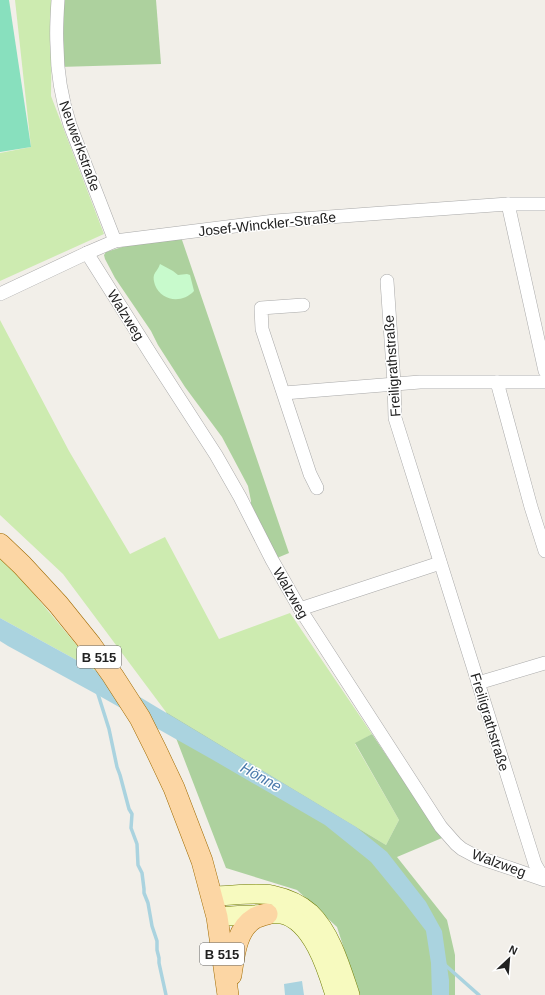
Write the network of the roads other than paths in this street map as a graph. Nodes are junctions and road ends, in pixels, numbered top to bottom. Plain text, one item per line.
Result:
1 (58, 0) edge
2 (508, 204) junction
3 (545, 204) edge
4 (116, 241) junction
5 (87, 253) junction
6 (387, 281) dead end
7 (0, 294) edge
8 (303, 305) dead end
9 (545, 371) edge
10 (497, 382) junction
11 (545, 382) edge
12 (394, 384) junction
13 (284, 393) junction
14 (317, 488) dead end
15 (0, 544) edge
16 (545, 551) edge
17 (440, 563) junction
18 (300, 609) junction
19 (545, 664) edge
20 (478, 683) junction
21 (545, 879) edge
22 (211, 896) junction
23 (267, 914) junction
24 (217, 917) junction
25 (228, 993) edge
26 (335, 995) edge
27 (350, 995) edge

1 - 4 street, Neuwerkstraße
2 - 3 street, Josef-Winckler-Straße
2 - 4 street, Josef-Winckler-Straße
2 - 9 street
4 - 5 street, Josef-Winckler-Straße
5 - 7 street, Josef-Winckler-Straße
5 - 18 street, Walzweg
6 - 12 street, Freiligrathstraße
8 - 13 street
10 - 11 street
10 - 12 street
10 - 16 street
12 - 13 street
12 - 17 street, Freiligrathstraße
13 - 14 street
15 - 22 main road, B 515
17 - 18 street
17 - 20 street, Freiligrathstraße
18 - 21 street, Walzweg
19 - 20 street
20 - 21 street, Freiligrathstraße
22 - 24 main road, B 515
22 - 27 main road
23 - 24 main road
23 - 25 main road, B 515
23 - 26 main road
24 - 25 main road, B 515

